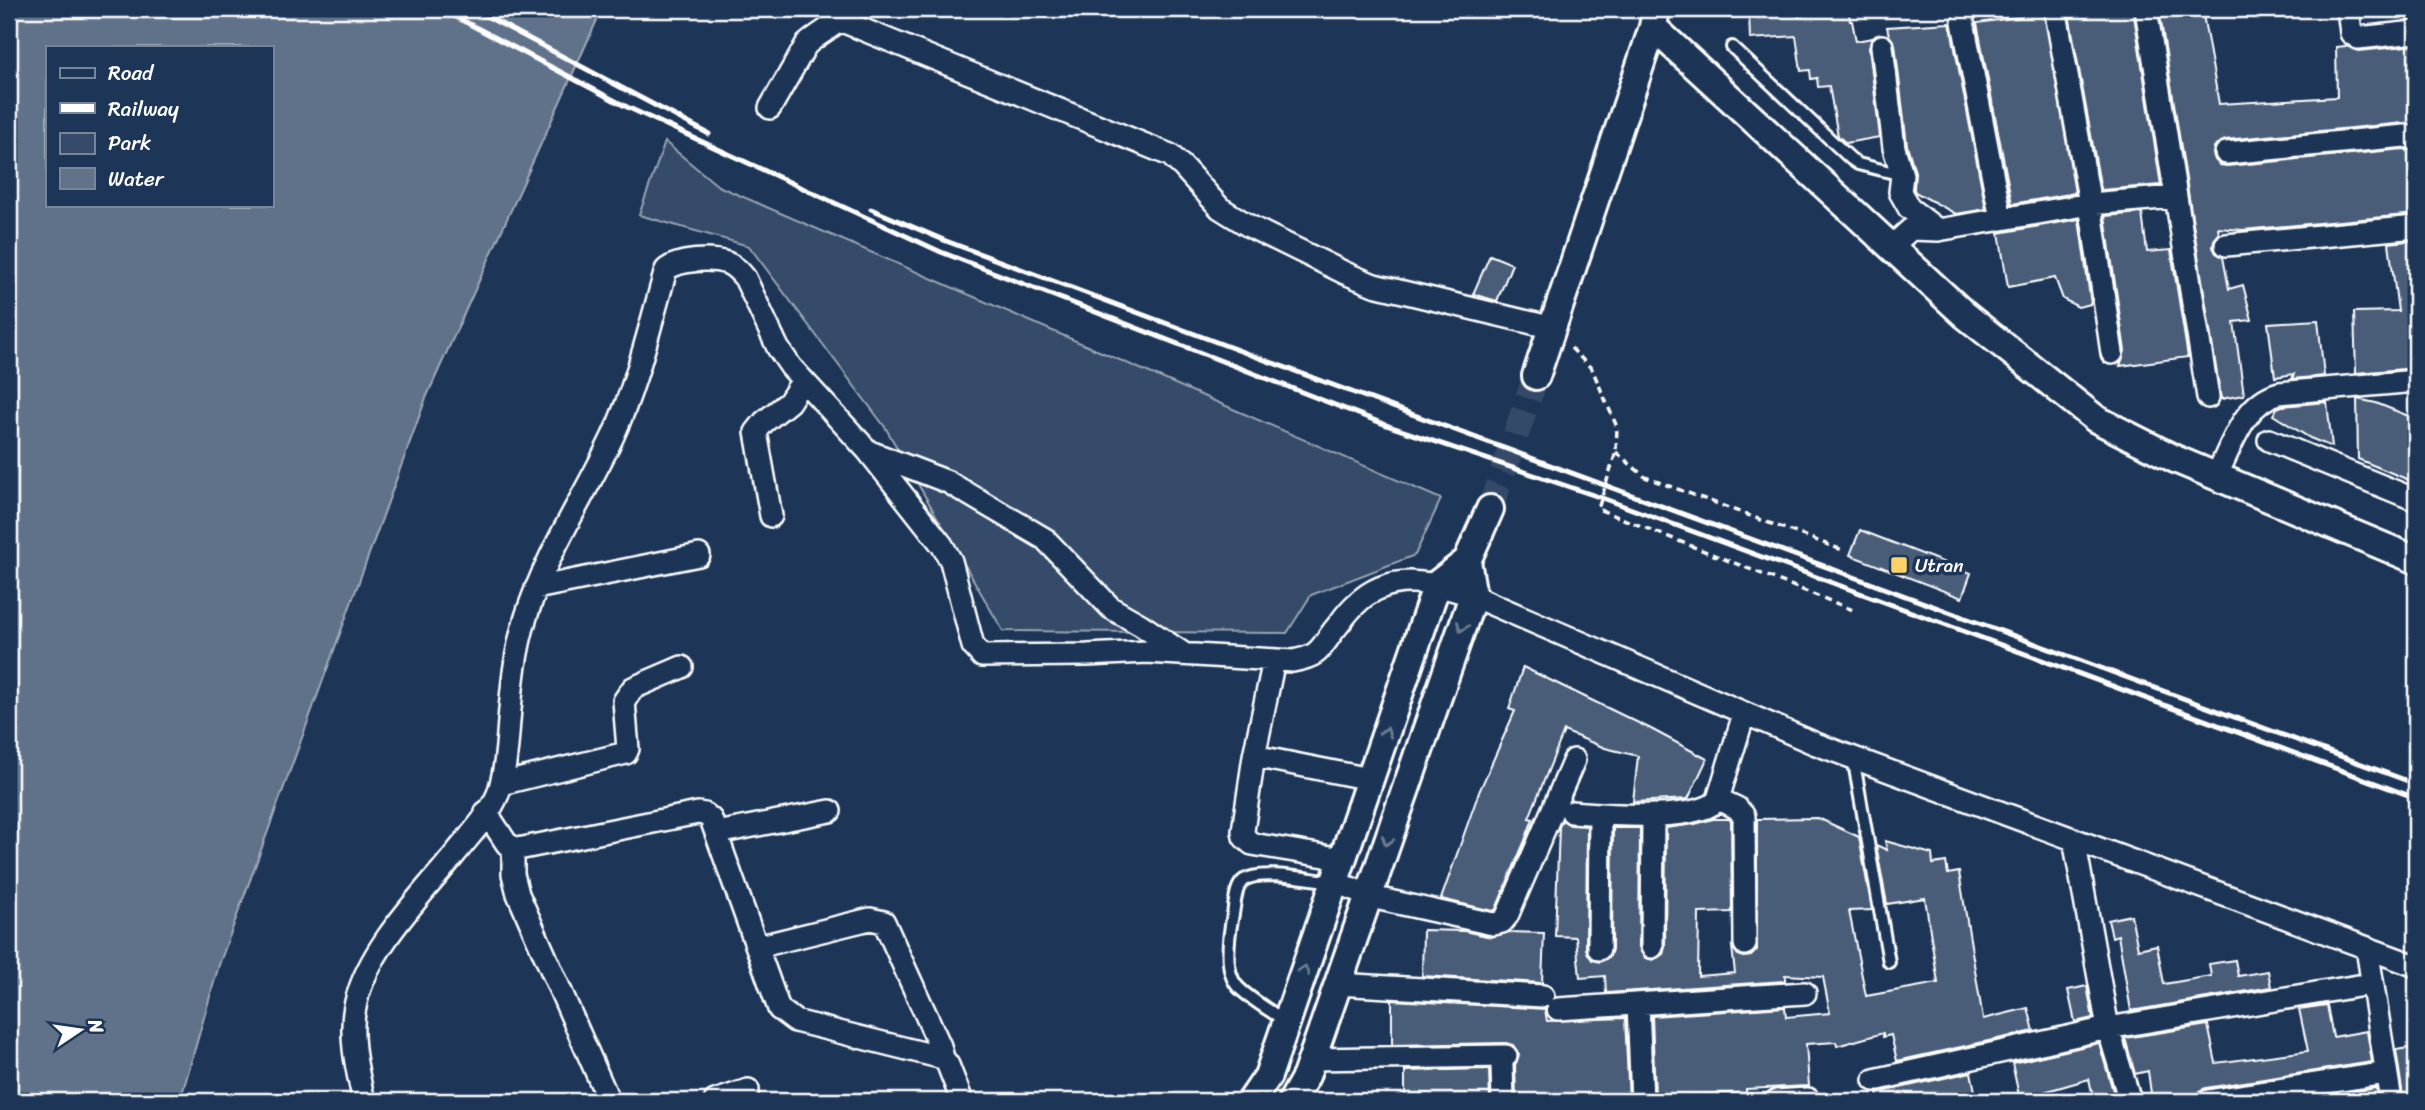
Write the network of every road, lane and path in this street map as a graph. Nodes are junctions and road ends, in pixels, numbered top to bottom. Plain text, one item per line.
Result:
1 (2146, 9) edge
2 (2348, 9) edge
3 (2056, 13) dead end
4 (846, 15) edge
5 (1655, 18) edge
6 (1963, 22) dead end
7 (2416, 32) edge
8 (1882, 46) dead end
9 (1732, 47) dead end
10 (770, 108) dead end
11 (2416, 139) edge
12 (2226, 153) dead end
13 (1902, 174) junction
14 (2175, 197) junction
15 (2090, 204) junction
16 (2001, 219) junction
17 (2416, 227) edge
18 (1938, 230) junction
19 (2226, 245) dead end
20 (1891, 247) junction
21 (1553, 328) junction
22 (2112, 354) dead end
23 (1592, 369) dead end
24 (1536, 376) tunnel mouth
25 (803, 380) junction
26 (2416, 381) edge
27 (2208, 397) dead end
28 (2269, 440) dead end
29 (868, 452) junction
30 (1616, 452) junction
31 (2216, 476) junction
32 (2416, 500) edge
33 (1490, 509) tunnel mouth
34 (771, 516) dead end
35 (1844, 551) dead end
36 (699, 555) dead end
37 (2416, 560) edge
38 (1467, 561) junction
39 (1437, 584) junction
40 (536, 588) junction
41 (1473, 596) junction
42 (1853, 610) dead end
43 (1186, 655) junction
44 (1273, 660) junction
45 (682, 667) dead end
46 (1744, 714) junction
47 (1254, 756) junction
48 (1853, 757) junction
49 (1574, 760) dead end
50 (1370, 779) junction
51 (501, 784) junction
52 (1718, 799) junction
53 (830, 811) dead end
54 (1572, 812) dead end
55 (486, 813) junction
56 (1601, 814) junction
57 (1653, 815) junction
58 (717, 834) junction
59 (2074, 839) junction
60 (513, 848) junction
61 (1338, 870) junction
62 (1369, 895) junction
63 (1745, 944) dead end
64 (757, 947) junction
65 (1652, 947) dead end
66 (2367, 948) junction
67 (1599, 949) dead end
68 (1889, 962) dead end
69 (2416, 966) edge
70 (1337, 984) junction
71 (2370, 984) junction
72 (1804, 993) dead end
73 (1638, 1004) junction
74 (1286, 1021) junction
75 (2108, 1028) junction
76 (943, 1058) junction
77 (1311, 1059) junction
78 (2386, 1073) junction
79 (1874, 1080) dead end
80 (748, 1090) dead end
81 (1808, 1099) dead end
82 (364, 1101) edge
83 (609, 1101) edge
84 (715, 1101) edge
85 (962, 1101) edge
86 (1251, 1101) edge
87 (1292, 1101) edge
88 (1503, 1101) edge
89 (1642, 1101) edge
90 (1776, 1101) edge
91 (2130, 1101) edge
92 (2208, 1101) edge
93 (2391, 1101) edge

1 - 14 street
2 - 7 street
3 - 15 street
4 - 10 street
4 - 21 street
5 - 20 street
5 - 21 street
6 - 16 street
8 - 13 street
9 - 13 lane
11 - 12 street
13 - 18 street
14 - 15 street
14 - 27 street
15 - 16 street
15 - 22 street
16 - 18 street
17 - 19 street
18 - 20 street
20 - 31 street
21 - 24 street
23 - 30 path
25 - 29 street
25 - 34 street
25 - 40 street
26 - 31 street
28 - 32 street
29 - 43 street
29 - 43 street
30 - 35 path
30 - 42 path
31 - 37 street
33 - 38 street
36 - 40 street
38 - 39 street
38 - 41 street
39 - 41 street
39 - 44 street
50 -> 39 street
40 - 51 street
41 - 46 street
41 -> 62 street
43 - 44 street
44 - 47 street
45 - 51 street
46 - 48 street
46 - 52 street
47 - 50 street
47 - 61 street
48 - 59 street
48 - 68 lane
49 - 62 street
50 - 61 street
51 - 55 street
52 - 57 street
52 - 63 street
53 - 58 street
54 - 56 street
55 - 60 street
55 - 82 street
56 - 57 street
56 - 67 street
57 - 65 street
58 - 60 street
58 - 64 street
59 - 66 street
59 - 75 street
60 - 83 street
61 - 62 street
74 -> 61 street
61 - 74 lane
62 - 70 street
64 - 76 street
64 - 76 street
66 - 69 street
66 - 71 street
70 - 73 street
70 - 77 street
71 - 75 street
71 - 78 street
72 - 73 street
73 - 89 street
74 - 86 street
75 - 79 street
75 - 91 street
76 - 85 street
77 - 87 street
77 - 88 street
78 - 92 street
78 - 93 street
80 - 84 street
81 - 90 street

